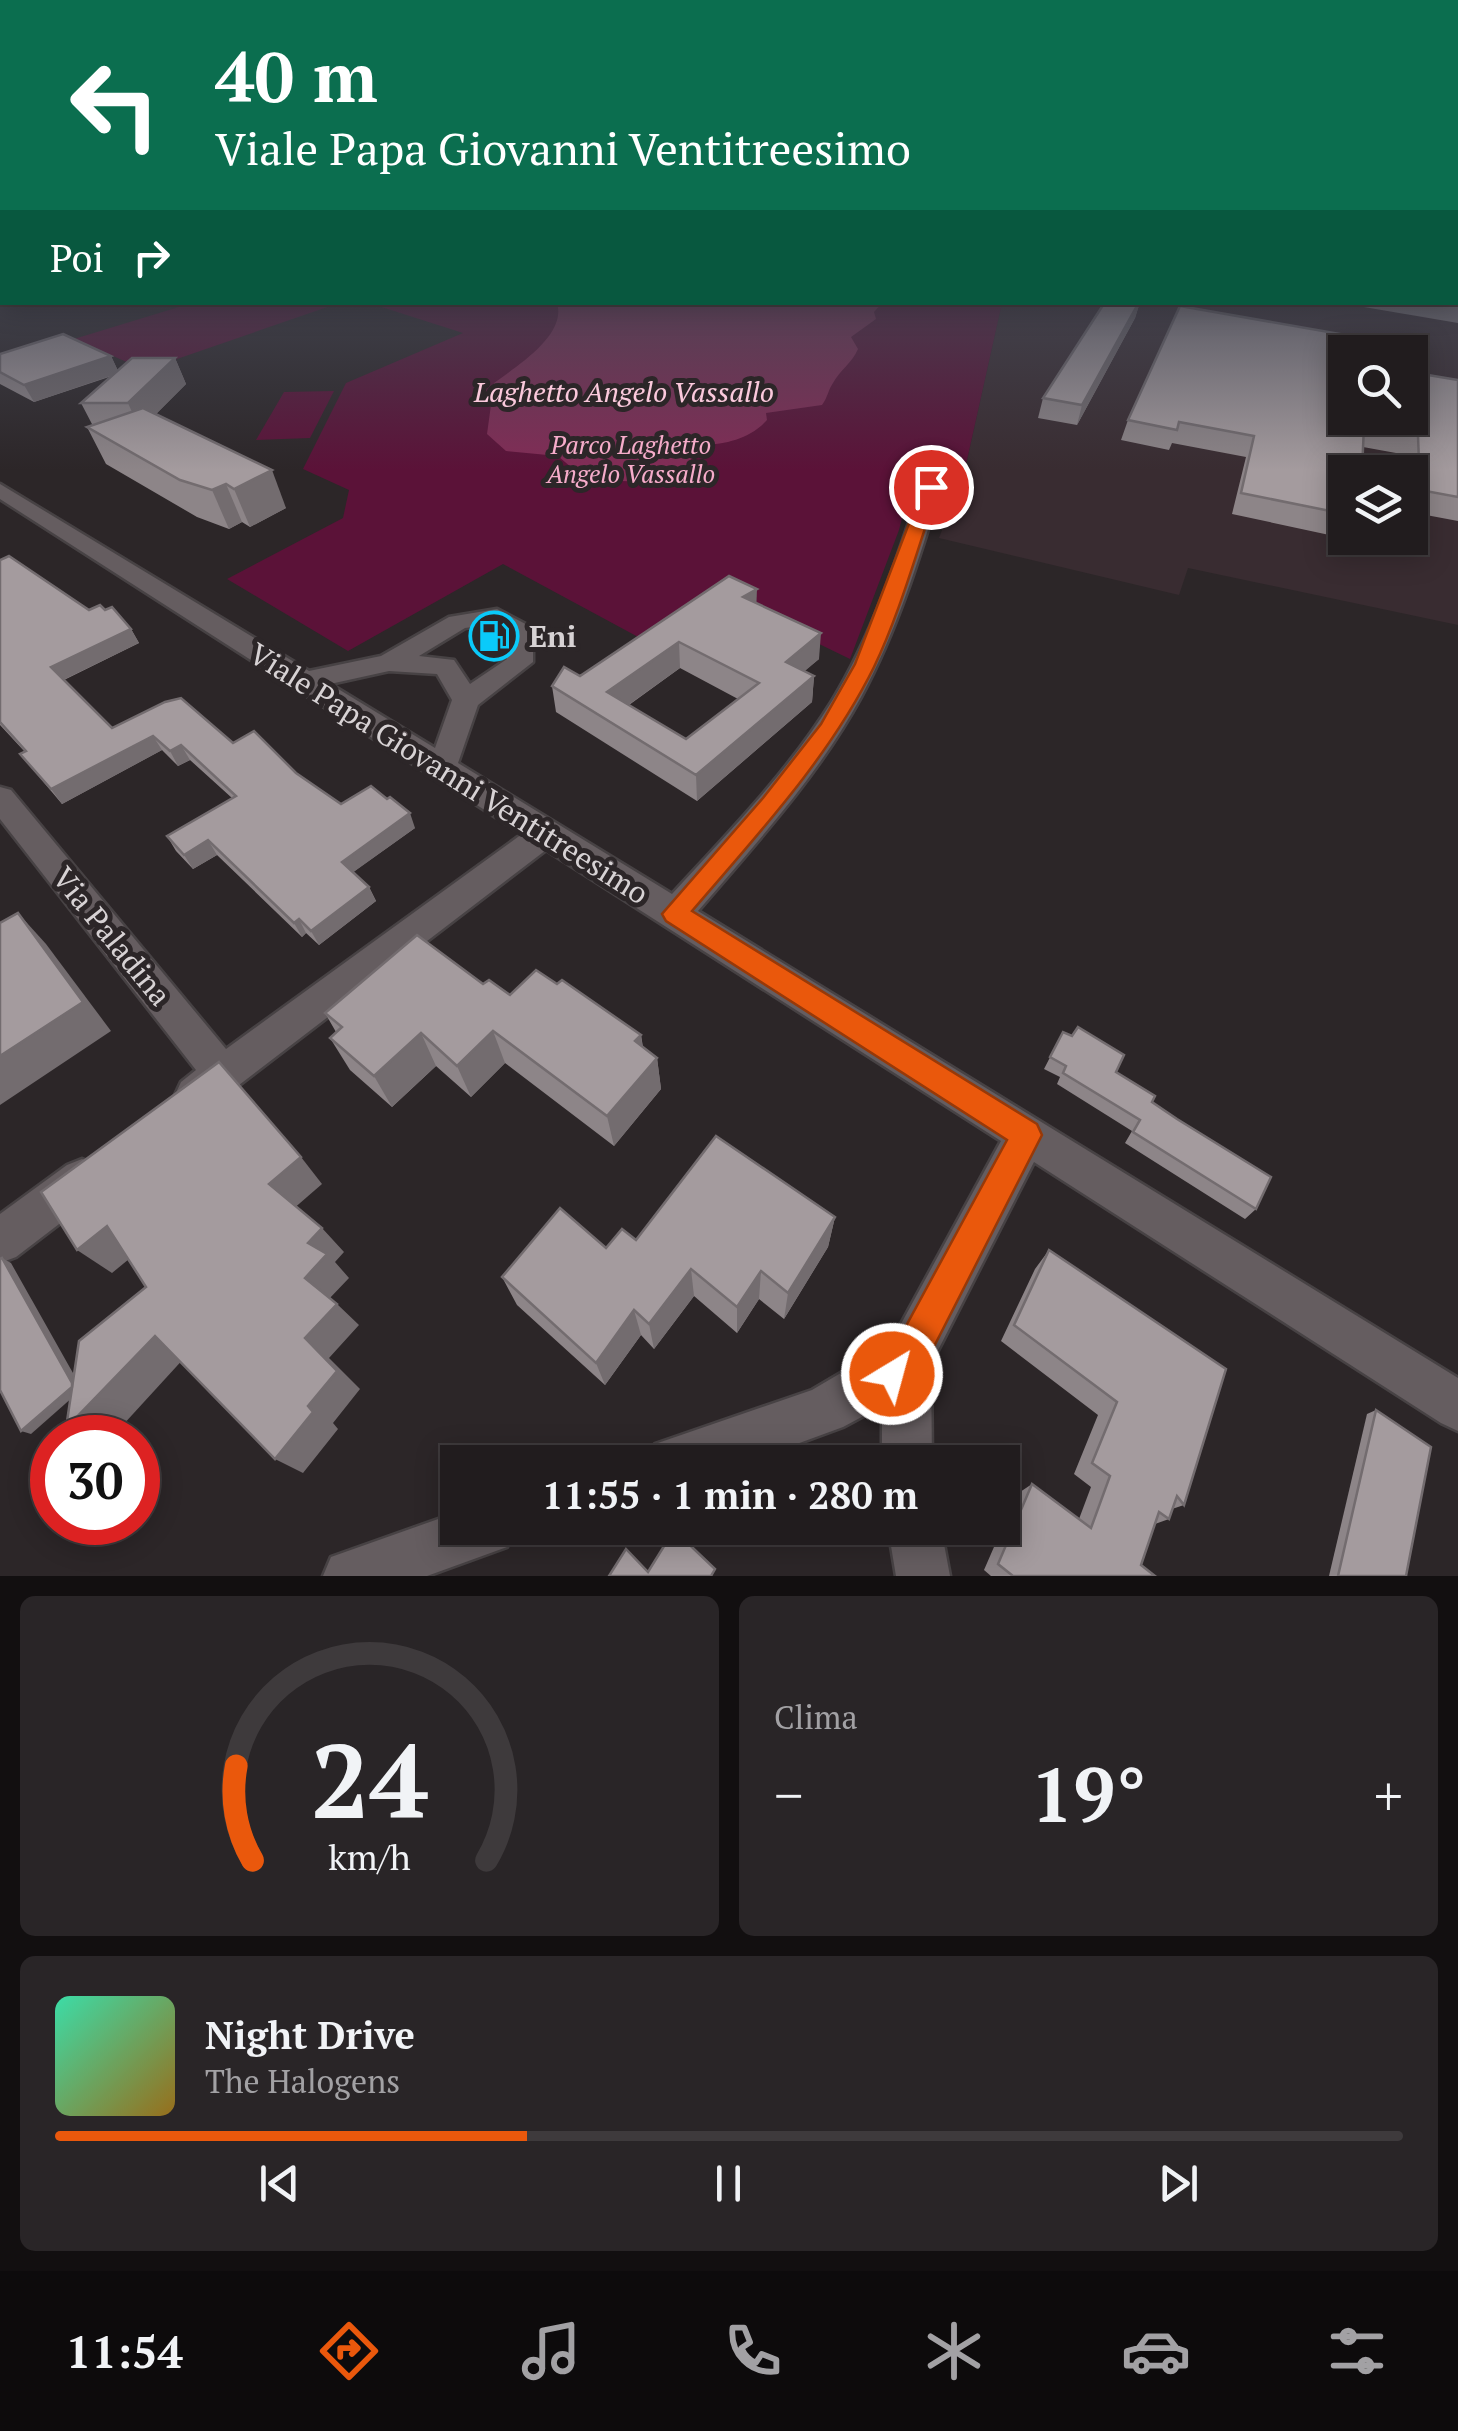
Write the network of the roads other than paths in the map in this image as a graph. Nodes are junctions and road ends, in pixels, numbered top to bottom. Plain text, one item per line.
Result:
1 (937, 468) dead end
2 (0, 490) edge
3 (28, 508) junction
4 (0, 519) edge
5 (389, 663) junction
6 (303, 681) junction
7 (466, 700) junction
8 (442, 768) junction
9 (0, 798) edge
10 (546, 833) junction
11 (675, 914) junction
12 (224, 1074) junction
13 (160, 1122) edge
14 (1026, 1135) junction
15 (112, 1157) edge
16 (0, 1241) edge
17 (907, 1361) junction
18 (1458, 1406) edge
19 (722, 1445) edge
20 (907, 1445) edge
21 (440, 1545) edge
22 (918, 1545) edge
23 (350, 1576) edge
24 (923, 1576) edge

1 - 11 street
2 - 3 street, Viale Papa Giovanni Ventitreesimo
3 - 4 street
3 - 6 street, Viale Papa Giovanni Ventitreesimo
5 - 6 street
5 - 7 street
5 - 7 street
6 - 8 street, Viale Papa Giovanni Ventitreesimo
7 - 8 street
8 - 10 street, Viale Papa Giovanni Ventitreesimo
9 - 12 street, Via Paladina
10 - 11 street, Viale Papa Giovanni Ventitreesimo
10 - 12 street
11 - 14 street, Viale Papa Giovanni Ventitreesimo
12 - 13 street
14 - 17 street
14 - 18 street, Viale Papa Giovanni Ventitreesimo
15 - 16 street
17 - 19 street
17 - 20 street
21 - 23 street
22 - 24 street

